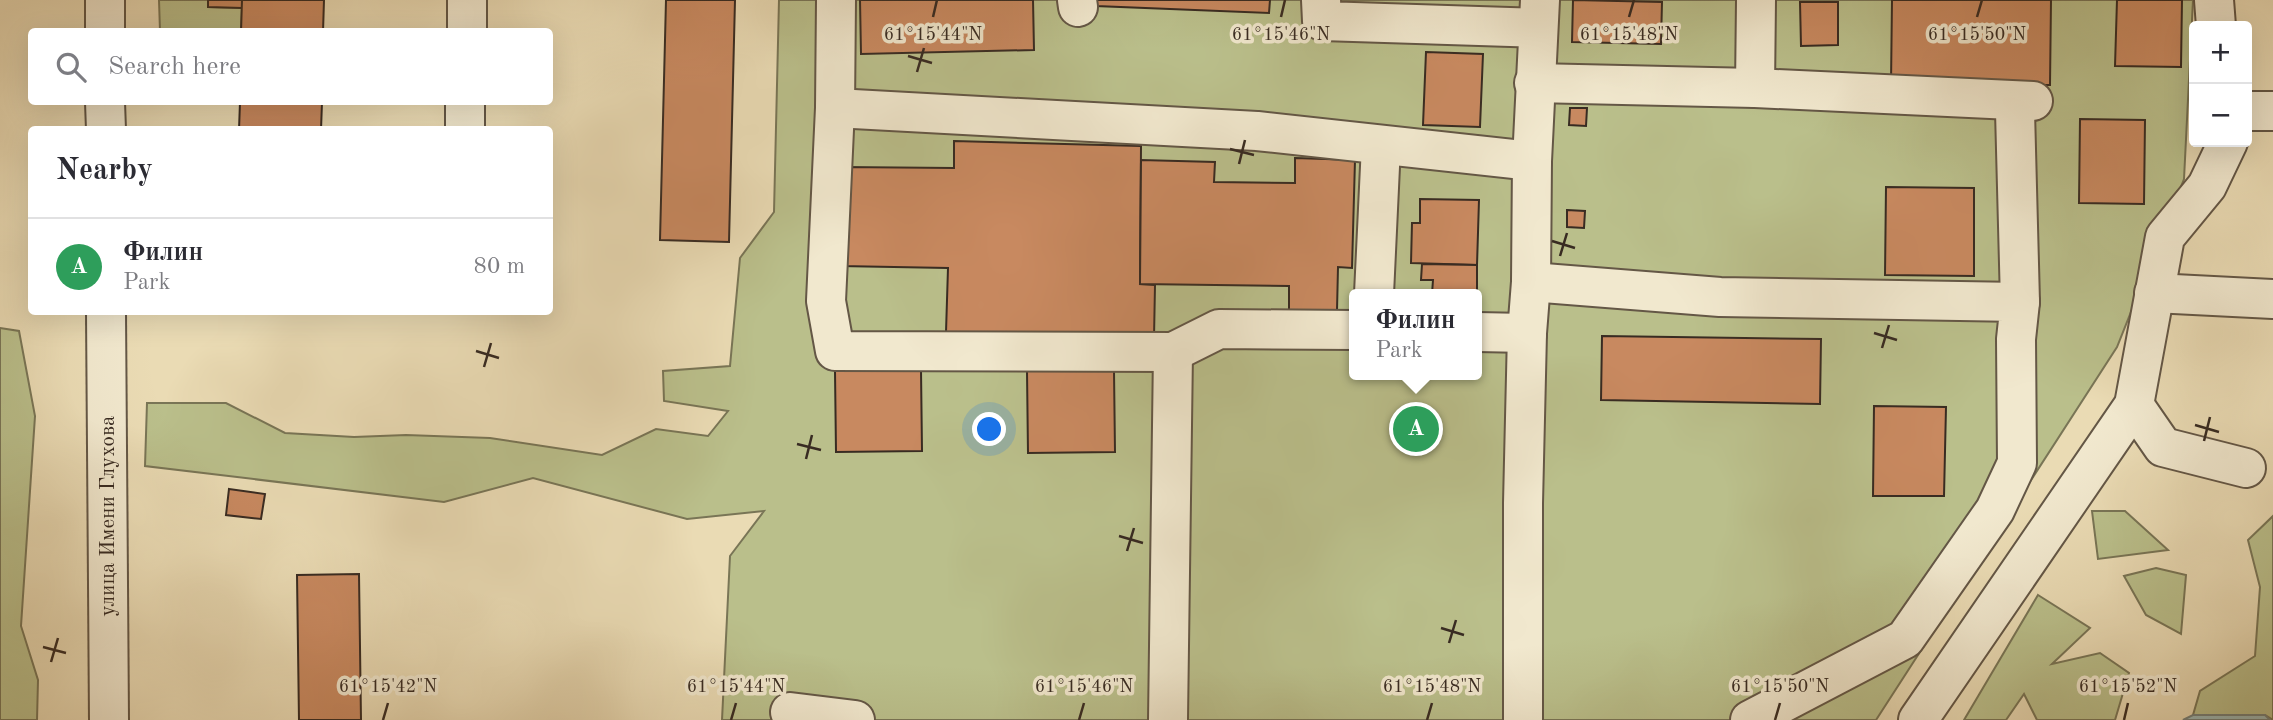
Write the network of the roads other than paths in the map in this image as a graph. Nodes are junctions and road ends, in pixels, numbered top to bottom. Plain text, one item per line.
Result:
1 (105, 0) edge
2 (467, 0) edge
3 (836, 0) edge
4 (1321, 0) edge
5 (1756, 0) edge
6 (2214, 0) edge
7 (1539, 14) edge
8 (2216, 21) edge
9 (105, 28) edge
10 (467, 28) edge
11 (1534, 83) junction
12 (1755, 88) junction
13 (105, 105) edge
14 (465, 105) edge
15 (835, 108) junction
16 (2252, 111) edge
17 (2273, 111) edge
18 (106, 126) edge
19 (464, 126) edge
20 (1381, 145) junction
21 (2226, 147) edge
22 (1532, 161) junction
23 (1531, 282) junction
24 (1374, 289) edge
25 (2154, 293) junction
26 (2273, 299) edge
27 (2020, 302) junction
28 (106, 315) edge
29 (1349, 330) edge
30 (1482, 332) edge
31 (1527, 333) junction
32 (1174, 352) junction
33 (2134, 405) junction
34 (2246, 468) dead end
35 (790, 712) dead end
36 (108, 720) edge
37 (855, 720) edge
38 (1168, 720) edge
39 (1523, 720) edge
40 (1750, 720) edge
41 (1918, 720) edge

1 - 9 street
2 - 10 street
3 - 15 street
4 - 7 street
5 - 12 street
6 - 8 street
7 - 11 street
11 - 12 street
11 - 22 street
12 - 27 street
13 - 18 street
14 - 19 street
15 - 20 street
15 - 32 street
16 - 17 street
20 - 22 street
20 - 24 street
21 - 25 street
22 - 23 street
23 - 27 street
23 - 31 street
25 - 26 street
25 - 33 street
27 - 40 street
28 - 36 street, улица Имени Глухова
29 - 32 street
30 - 31 street
31 - 39 street
32 - 38 street
33 - 34 street
33 - 41 street
35 - 37 street

